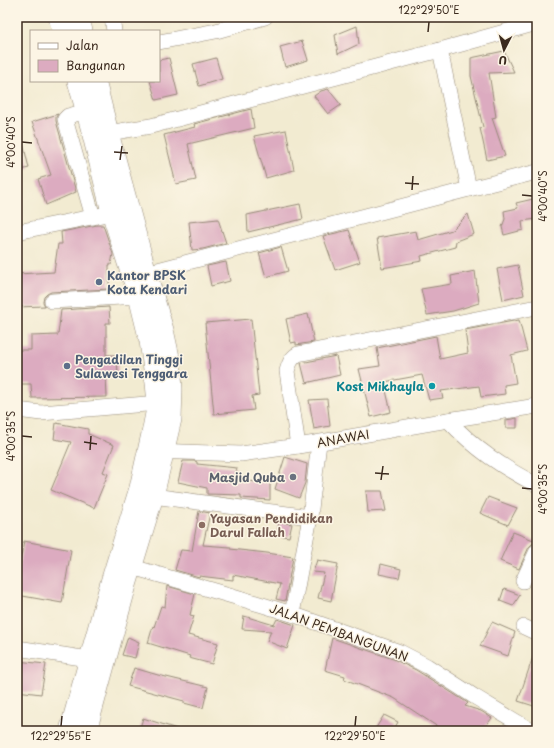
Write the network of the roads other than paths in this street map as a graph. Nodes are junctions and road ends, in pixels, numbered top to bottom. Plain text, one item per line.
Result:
1 (59, 17) edge
2 (78, 17) edge
3 (112, 17) edge
4 (265, 17) edge
5 (537, 23) edge
6 (63, 30) edge
7 (82, 30) edge
8 (114, 30) edge
9 (160, 42) edge
10 (440, 50) junction
11 (78, 82) edge
12 (95, 82) edge
13 (108, 133) junction
14 (537, 172) edge
15 (469, 189) junction
16 (103, 215) junction
17 (17, 232) edge
18 (146, 273) junction
19 (139, 296) junction
20 (52, 301) dead end
21 (537, 307) edge
22 (158, 403) junction
23 (537, 406) edge
24 (17, 410) edge
25 (448, 420) junction
26 (319, 443) junction
27 (298, 446) junction
28 (156, 451) junction
29 (537, 485) edge
30 (153, 496) junction
31 (310, 517) junction
32 (137, 524) junction
33 (131, 544) junction
34 (537, 551) edge
35 (132, 567) junction
36 (523, 581) dead end
37 (292, 614) junction
38 (17, 648) edge
39 (90, 659) junction
40 (70, 731) edge
41 (86, 731) edge
42 (532, 731) edge

1 - 6 highway
2 - 7 highway
3 - 8 street
4 - 9 street
5 - 10 street
10 - 13 street
10 - 15 street
11 - 16 highway
12 - 13 highway
13 - 18 highway
14 - 15 street
15 - 18 street
16 - 17 street
16 - 19 highway
18 - 28 highway
19 - 20 street
19 - 22 highway
21 - 27 street
22 - 24 street
22 - 28 highway
23 - 25 street, ANAWAI
25 - 26 street, ANAWAI
25 - 29 street
26 - 27 street, ANAWAI
26 - 31 street
27 - 28 street, ANAWAI
28 - 30 highway
28 - 32 highway
30 - 31 street
30 - 32 highway
31 - 37 street
32 - 33 highway
33 - 35 highway
33 - 39 highway
34 - 36 street
35 - 37 street, JALAN PEMBANGUNAN
35 - 41 highway
37 - 42 street, JALAN PEMBANGUNAN
38 - 39 street
39 - 40 highway

